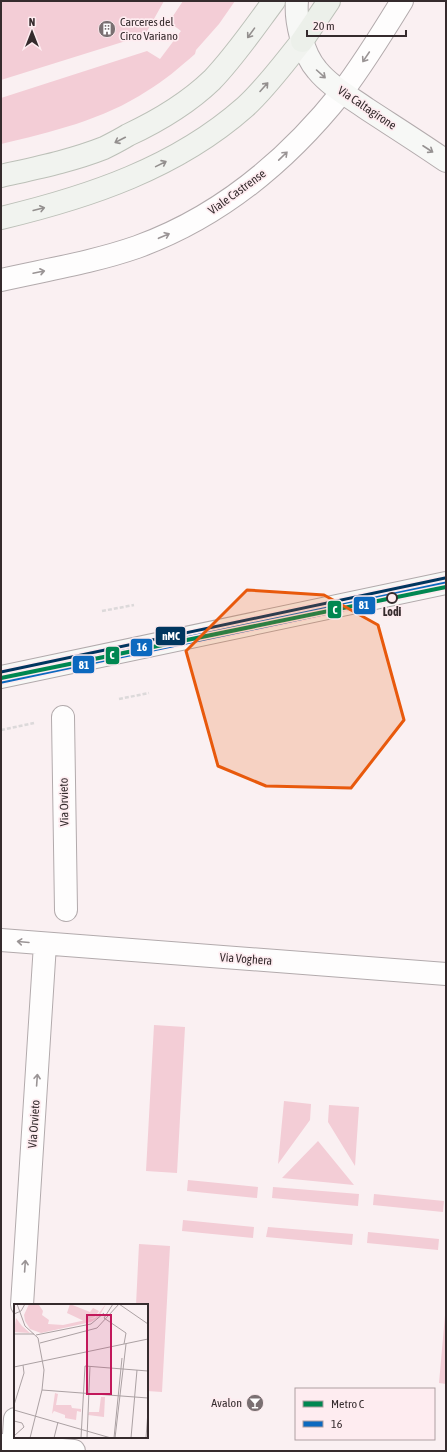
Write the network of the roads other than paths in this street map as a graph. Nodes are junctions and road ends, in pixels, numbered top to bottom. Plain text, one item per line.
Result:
1 (274, 1) edge
2 (297, 1) edge
3 (329, 1) edge
4 (402, 1) edge
5 (302, 41) junction
6 (342, 92) junction
7 (446, 161) edge
8 (1, 176) edge
9 (1, 218) edge
10 (1, 280) edge
11 (446, 583) edge
12 (1, 677) edge
13 (63, 717) dead end
14 (66, 910) dead end
15 (1, 940) edge
16 (45, 944) junction
17 (446, 974) edge
18 (22, 1304) edge
19 (14, 1424) edge
20 (9, 1448) edge
21 (74, 1451) edge

1 -> 8 main road
2 - 5 main road, Via Caltagirone
3 - 5 highway
4 -> 6 street, Viale Castrense
5 -> 6 main road, Via Caltagirone
9 -> 5 main road
6 -> 7 main road, Via Caltagirone
10 -> 6 street, Viale Castrense
11 - 12 main road
13 - 14 street, Via Orvieto
16 -> 15 street, Via Voghera
16 - 17 street, Via Voghera
18 -> 16 street, Via Orvieto
19 - 20 street
20 - 21 street

